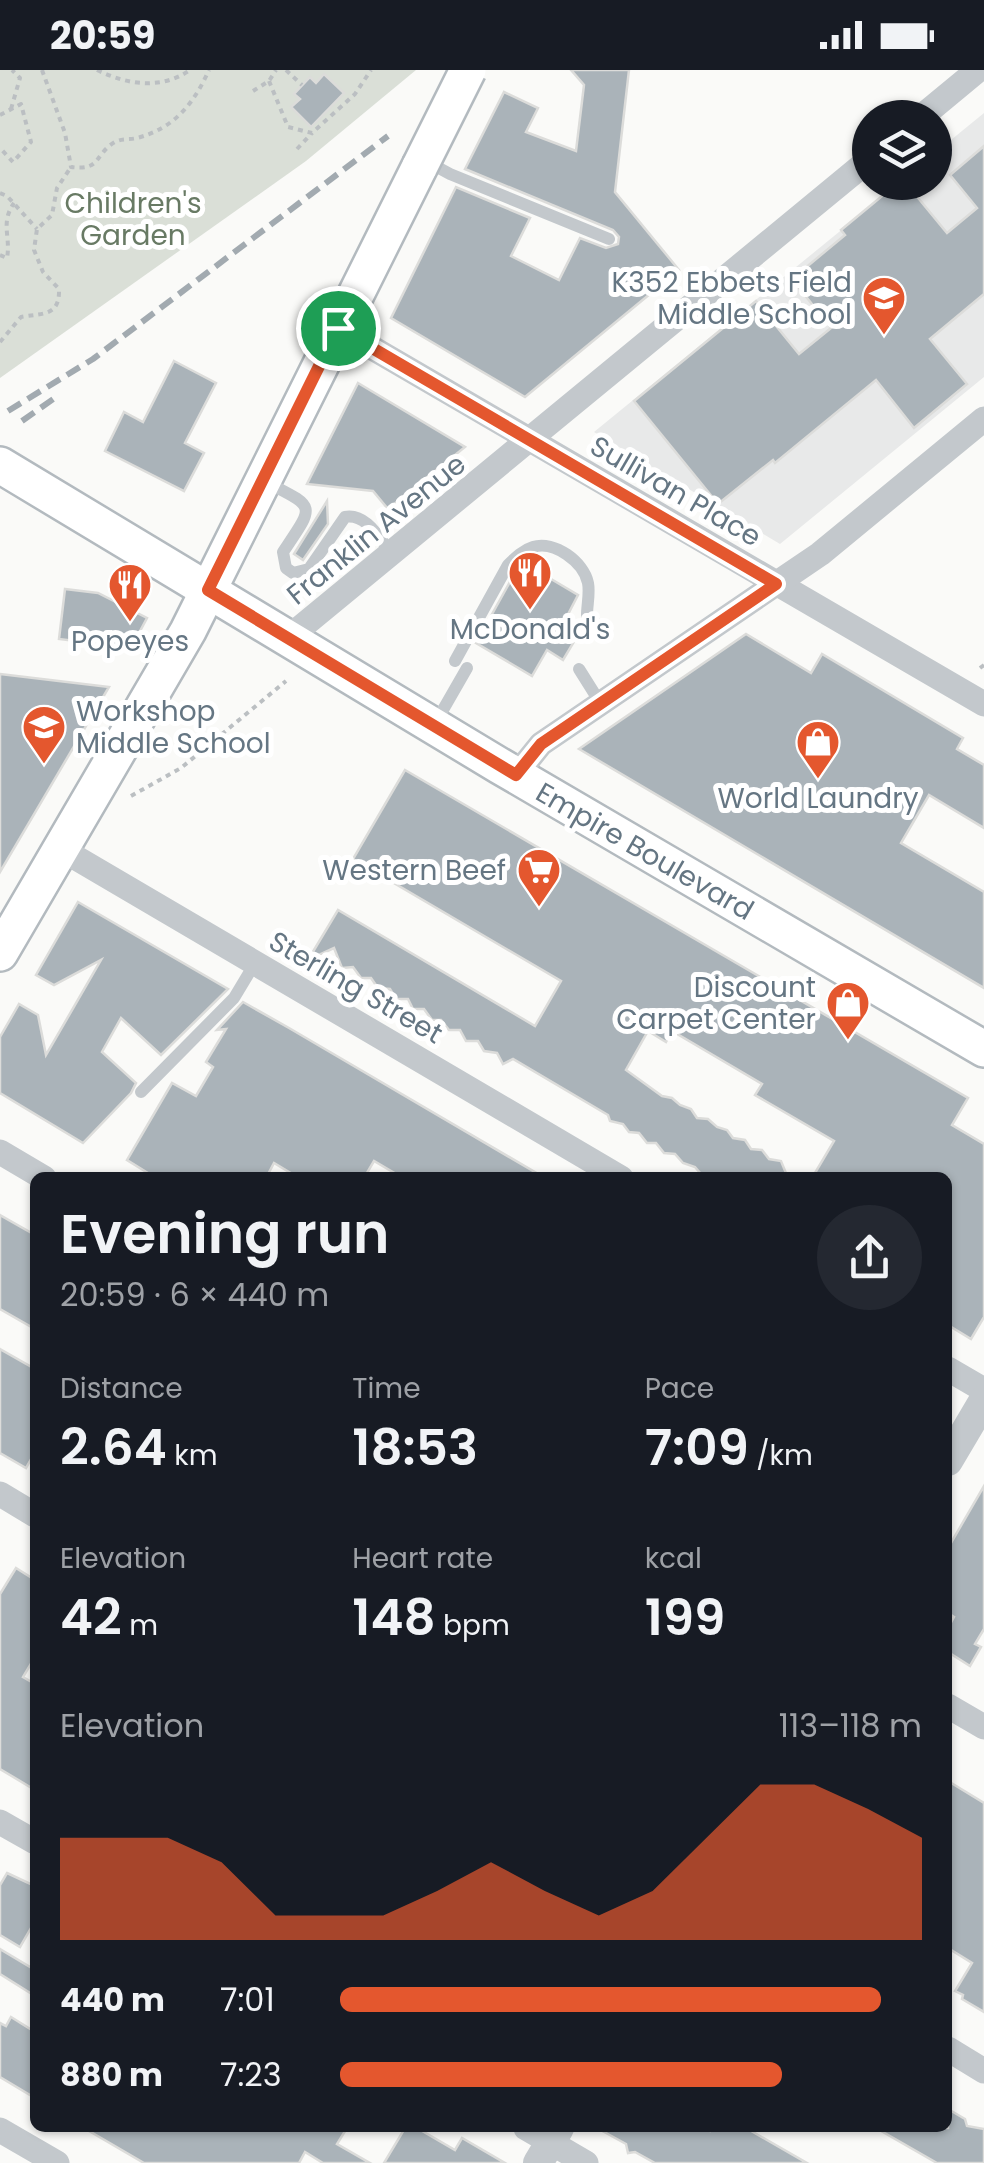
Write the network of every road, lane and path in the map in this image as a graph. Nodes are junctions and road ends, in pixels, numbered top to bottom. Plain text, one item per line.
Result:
1 (12, 70) edge
2 (42, 70) edge
3 (98, 70) edge
4 (190, 70) edge
5 (209, 70) edge
6 (276, 70) edge
7 (286, 70) edge
8 (371, 70) edge
9 (468, 70) edge
10 (978, 70) edge
11 (270, 81) junction
12 (302, 85) dead end
13 (253, 91) dead end
14 (942, 100) edge
15 (11, 109) junction
16 (0, 115) edge
17 (312, 134) junction
18 (0, 148) edge
19 (296, 149) dead end
20 (422, 163) junction
21 (71, 167) junction
22 (852, 174) edge
23 (0, 193) edge
24 (14, 203) junction
25 (38, 229) junction
26 (609, 239) dead end
27 (0, 254) edge
28 (338, 328) junction
29 (0, 342) edge
30 (984, 419) edge
31 (530, 442) junction
32 (0, 465) edge
33 (262, 480) junction
34 (393, 555) junction
35 (776, 584) junction
36 (208, 590) junction
37 (602, 629) dead end
38 (288, 638) junction
39 (579, 670) dead end
40 (286, 681) dead end
41 (601, 704) junction
42 (984, 704) edge
43 (434, 726) junction
44 (516, 775) junction
45 (131, 796) dead end
46 (60, 849) junction
47 (0, 953) edge
48 (255, 963) junction
49 (984, 1048) edge
50 (141, 1092) dead end
51 (0, 1152) edge
52 (34, 1172) edge
53 (611, 1172) edge
54 (952, 1371) edge
55 (984, 1390) edge
56 (984, 1400) edge
57 (952, 1454) edge
58 (0, 1494) edge
59 (30, 1512) edge
60 (952, 1708) edge
61 (984, 1727) edge
62 (0, 1822) edge
63 (30, 1839) edge
64 (952, 2052) edge
65 (984, 2071) edge
66 (0, 2130) edge
67 (543, 2140) edge
68 (57, 2163) edge
69 (586, 2163) edge

1 - 15 path
2 - 21 path
3 - 4 path
5 - 21 path
6 - 11 path
7 - 12 path
8 - 17 path
9 - 20 main road, bridge
10 - 14 street
11 - 13 path
11 - 17 path
15 - 16 path
15 - 18 path
17 - 19 path
20 - 26 lane
20 - 28 main road
21 - 25 path
22 - 31 street, Franklin Avenue
23 - 24 path
24 - 25 path
24 - 27 path
25 - 29 path
28 - 31 street, Sullivan Place
28 - 33 main road
30 - 35 street
31 - 34 street, Franklin Avenue
31 - 35 street, Sullivan Place
32 - 36 main road, Empire Boulevard
33 - 34 lane
33 - 36 main road
34 - 38 street, Franklin Avenue
35 - 41 street
35 - 42 street, Sullivan Place
36 - 38 main road, Empire Boulevard
36 - 46 main road
37 - 43 lane
38 - 43 main road, Empire Boulevard
39 - 41 lane
40 - 45 path
41 - 44 street
43 - 44 main road, Empire Boulevard
44 - 49 main road, Empire Boulevard
46 - 47 main road
46 - 48 street, Sterling Street
48 - 50 lane
48 - 53 street, Sterling Street
51 - 52 street
54 - 55 street
56 - 57 street
58 - 59 street
60 - 61 street
62 - 63 street
64 - 65 street
66 - 68 street
67 - 69 street

